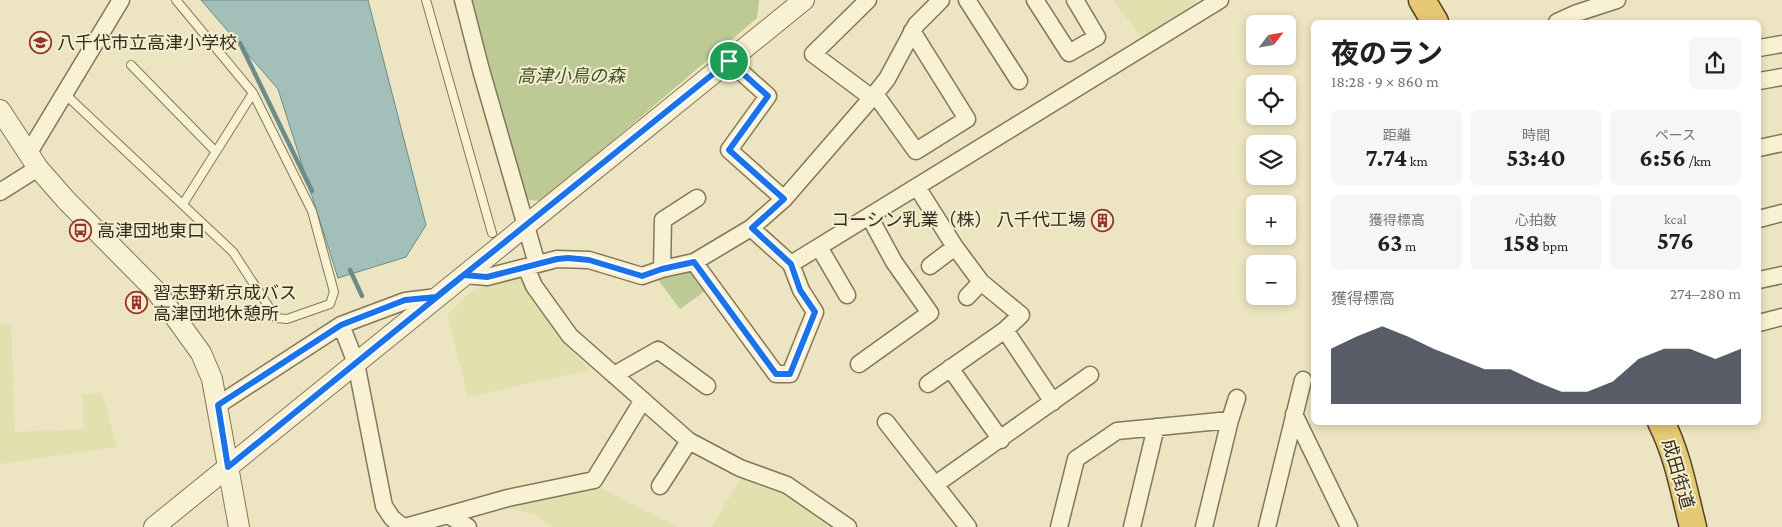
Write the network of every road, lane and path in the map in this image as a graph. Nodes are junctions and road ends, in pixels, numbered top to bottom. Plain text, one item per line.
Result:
1 (121, 0) edge
2 (176, 0) edge
3 (426, 0) edge
4 (463, 0) edge
5 (804, 0) edge
6 (868, 0) edge
7 (941, 0) edge
8 (967, 0) edge
9 (1035, 0) edge
10 (1075, 0) edge
11 (1220, 0) edge
12 (1422, 0) edge
13 (1617, 0) edge
14 (1434, 20) edge
15 (1561, 20) edge
16 (912, 31) junction
17 (1782, 44) edge
18 (1761, 48) edge
19 (729, 61) junction
20 (131, 65) dead end
21 (1782, 77) edge
22 (1019, 81) dead end
23 (1761, 81) edge
24 (253, 93) junction
25 (65, 94) junction
26 (873, 96) junction
27 (0, 110) edge
28 (1782, 143) edge
29 (1761, 148) edge
30 (216, 152) junction
31 (33, 161) junction
32 (918, 187) junction
33 (0, 192) edge
34 (697, 198) dead end
35 (784, 199) junction
36 (183, 204) junction
37 (1782, 213) edge
38 (869, 216) junction
39 (1761, 218) edge
40 (525, 226) junction
41 (752, 228) junction
42 (492, 232) dead end
43 (819, 247) junction
44 (955, 247) junction
45 (694, 262) junction
46 (791, 264) junction
47 (531, 265) junction
48 (930, 266) dead end
49 (662, 269) junction
50 (464, 275) junction
51 (1782, 275) edge
52 (1761, 280) edge
53 (981, 282) junction
54 (847, 295) dead end
55 (436, 297) junction
56 (967, 297) dead end
57 (1782, 316) edge
58 (1761, 322) edge
59 (341, 325) junction
60 (1005, 330) junction
61 (356, 363) junction
62 (859, 364) dead end
63 (950, 368) junction
64 (614, 375) junction
65 (1090, 375) dead end
66 (1303, 380) dead end
67 (928, 384) dead end
68 (707, 386) dead end
69 (1237, 398) dead end
70 (643, 400) junction
71 (1053, 402) junction
72 (218, 405) junction
73 (1294, 414) junction
74 (1230, 420) junction
75 (886, 422) dead end
76 (1662, 425) edge
77 (1156, 426) junction
78 (1001, 440) junction
79 (689, 441) junction
80 (228, 467) junction
81 (936, 484) junction
82 (660, 486) dead end
83 (1340, 507) junction
84 (448, 515) junction
85 (154, 527) edge
86 (239, 527) edge
87 (404, 527) edge
88 (468, 527) edge
89 (848, 527) edge
90 (968, 527) edge
91 (1059, 527) edge
92 (1132, 527) edge
93 (1204, 527) edge
94 (1267, 527) edge
95 (1335, 527) edge
96 (1349, 527) edge
97 (1693, 527) edge

1 - 25 street
2 - 24 lane
3 - 42 lane
4 - 40 street
5 - 19 street
6 - 26 street
7 - 16 street
8 - 22 street
9 - 10 street
11 - 32 street
12 - 14 highway
13 - 15 street
16 - 26 street
16 - 26 street
17 - 18 street
19 - 35 street
19 - 40 street
20 - 30 lane
21 - 23 street
24 - 30 lane
24 - 36 lane
25 - 31 street
25 - 36 lane
26 - 35 street
27 - 31 street
28 - 29 street
30 - 36 lane
31 - 33 street
31 - 72 street
32 - 38 street
32 - 44 street
34 - 49 street
35 - 41 street
37 - 39 street
38 - 43 street
38 - 62 street
40 - 47 street
40 - 50 street
41 - 45 street
41 - 46 street
43 - 46 street
43 - 54 street
44 - 48 street
44 - 53 street
45 - 46 street
45 - 49 street
47 - 49 street
47 - 50 street
47 - 64 street
50 - 55 street
51 - 52 street
53 - 56 street
53 - 60 street
55 - 59 street
55 - 61 street
57 - 58 street
59 - 61 street
59 - 72 street
60 - 63 street
60 - 71 street
61 - 80 street
61 - 87 street
63 - 67 street
63 - 78 street
64 - 68 street
64 - 70 street
65 - 71 street
66 - 73 street
69 - 74 street
70 - 79 street
70 - 84 street
71 - 78 street
72 - 80 street
73 - 83 street
73 - 94 street
74 - 77 street
74 - 93 street
75 - 81 street
76 - 97 highway, 成田街道
77 - 91 street
77 - 92 street
78 - 81 street
79 - 82 street
79 - 89 street
80 - 85 street
80 - 86 street
81 - 90 street
83 - 95 street
83 - 96 street
84 - 87 street
84 - 88 street

